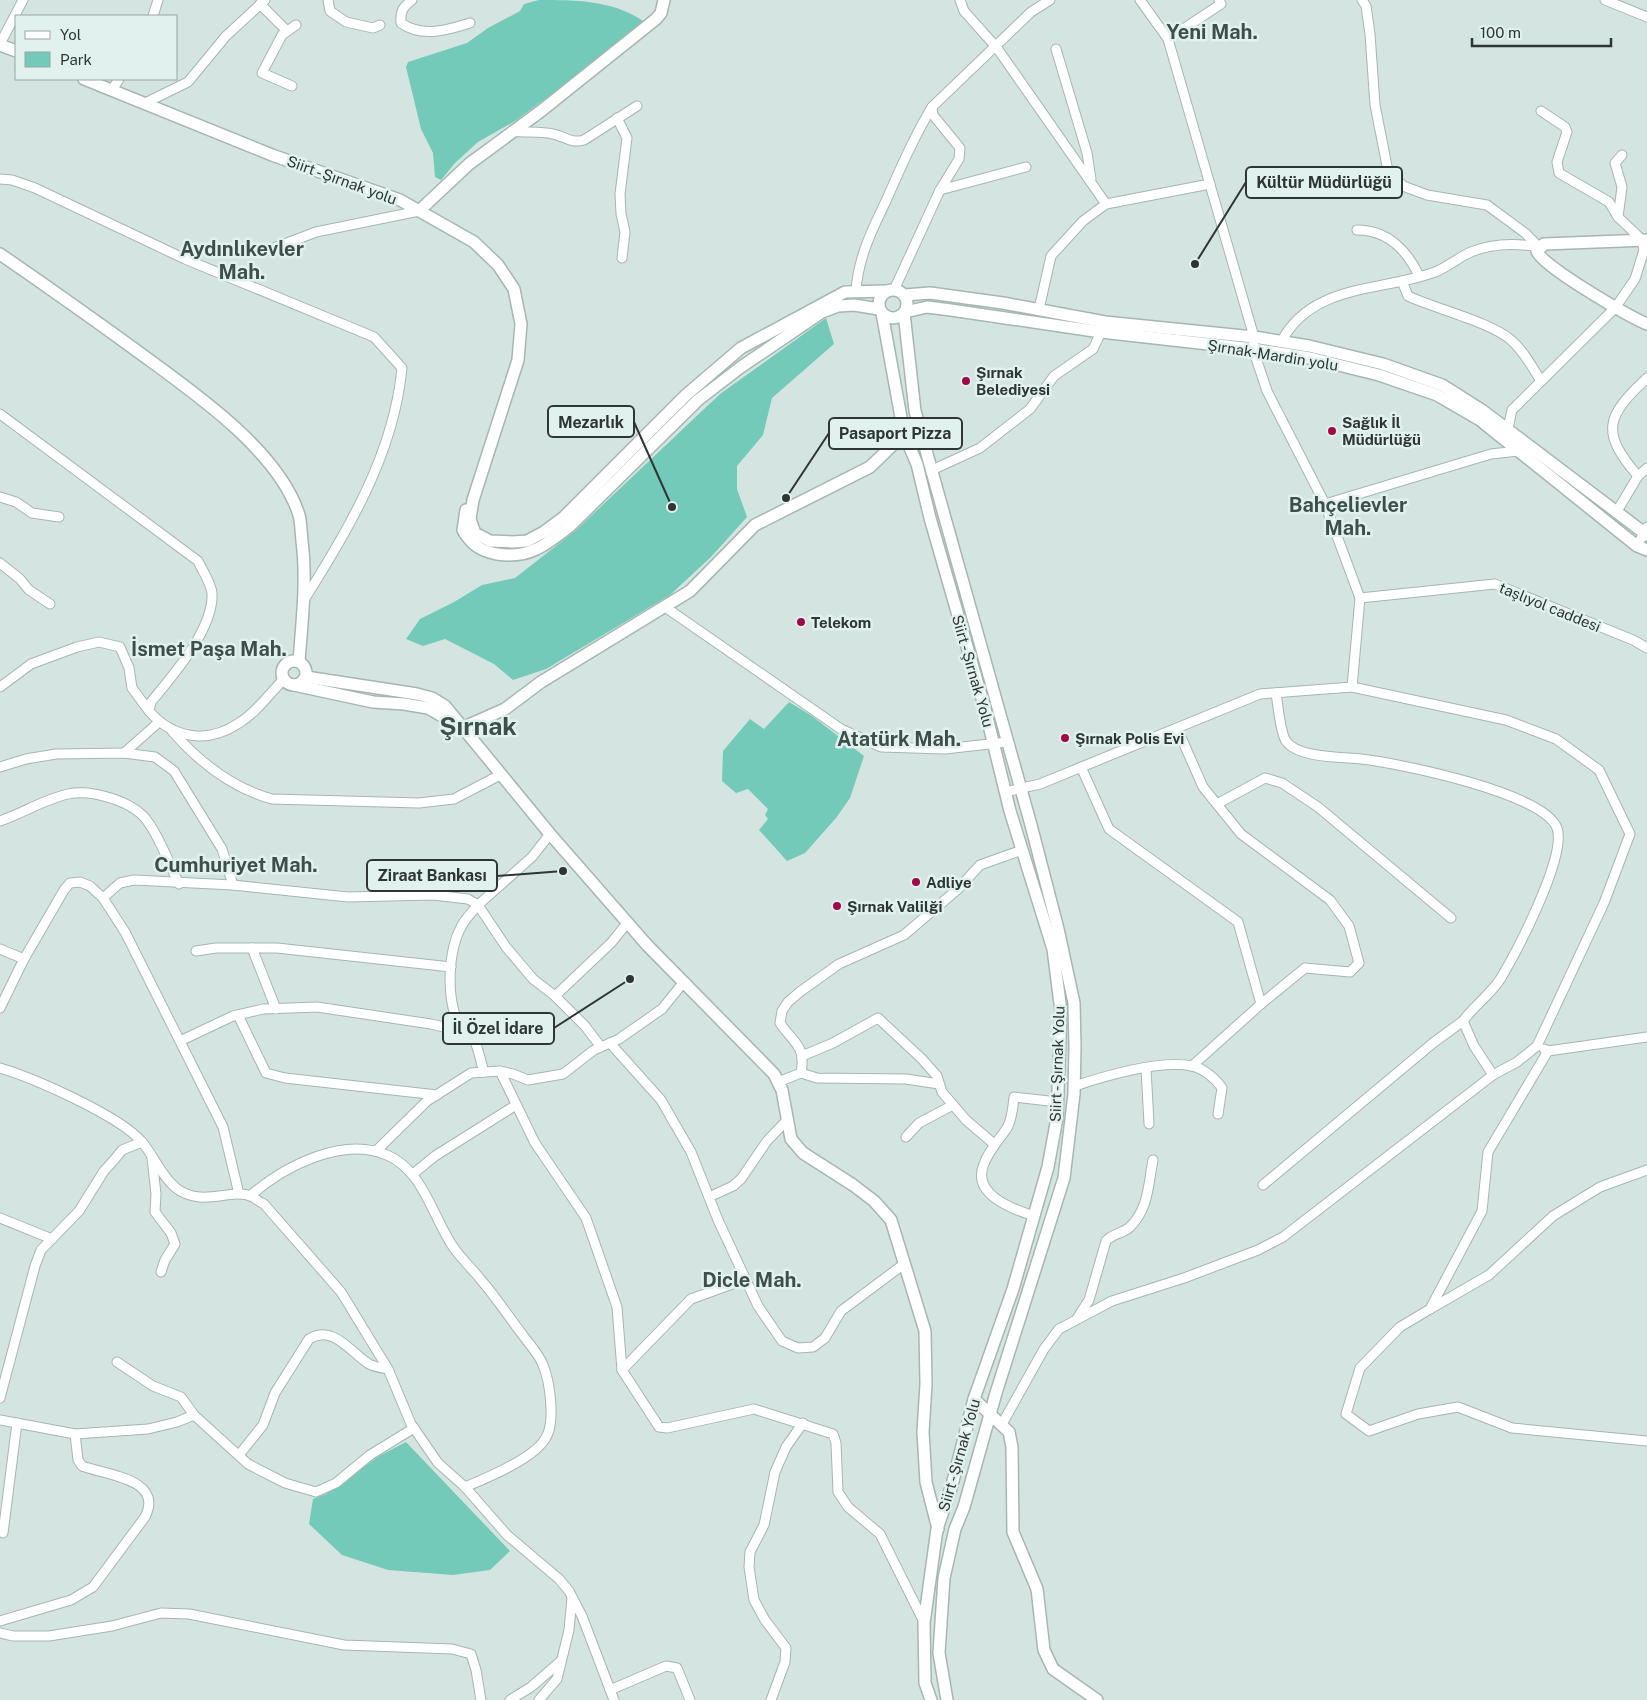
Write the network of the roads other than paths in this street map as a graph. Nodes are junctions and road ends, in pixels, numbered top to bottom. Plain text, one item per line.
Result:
1 (23, 0) edge
2 (158, 0) edge
3 (328, 0) edge
4 (412, 0) edge
5 (664, 0) edge
6 (960, 0) edge
7 (1050, 0) edge
8 (1140, 0) edge
9 (1219, 0) edge
10 (1362, 0) edge
11 (1605, 0) edge
12 (263, 2) edge
13 (15, 15) edge
14 (15, 15) edge
15 (153, 15) edge
16 (1647, 17) edge
17 (470, 23) dead end
18 (296, 25) dead end
19 (380, 25) dead end
20 (286, 30) junction
21 (1168, 39) junction
22 (0, 44) edge
23 (994, 45) junction
24 (1056, 49) dead end
25 (15, 51) edge
26 (87, 80) edge
27 (118, 80) edge
28 (292, 86) dead end
29 (112, 90) junction
30 (145, 103) junction
31 (636, 106) dead end
32 (932, 108) junction
33 (1540, 111) dead end
34 (617, 118) junction
35 (512, 131) junction
36 (1622, 154) dead end
37 (1026, 166) dead end
38 (0, 179) edge
39 (1091, 182) junction
40 (1210, 184) junction
41 (940, 190) junction
42 (1106, 204) junction
43 (419, 211) junction
44 (1618, 217) junction
45 (1358, 230) dead end
46 (1644, 240) edge
47 (1539, 247) junction
48 (266, 251) dead end
49 (0, 254) edge
50 (622, 258) dead end
51 (1419, 276) junction
52 (1402, 281) junction
53 (856, 291) junction
54 (895, 292) junction
55 (1615, 308) junction
56 (1039, 309) junction
57 (881, 311) junction
58 (904, 313) junction
59 (1647, 324) edge
60 (1101, 332) junction
61 (1254, 338) junction
62 (1281, 342) junction
63 (1253, 350) junction
64 (1647, 378) edge
65 (1541, 381) junction
66 (0, 414) edge
67 (1508, 428) junction
68 (921, 431) junction
69 (904, 434) junction
70 (1518, 451) junction
71 (1647, 468) edge
72 (932, 470) junction
73 (1638, 476) junction
74 (0, 497) edge
75 (473, 500) junction
76 (1325, 504) junction
77 (1616, 513) junction
78 (59, 517) dead end
79 (1646, 532) edge
80 (1642, 548) edge
81 (0, 564) edge
82 (1360, 598) junction
83 (304, 600) junction
84 (50, 604) dead end
85 (665, 607) junction
86 (1647, 648) edge
87 (299, 661) junction
88 (306, 677) junction
89 (289, 682) junction
90 (0, 687) edge
91 (1352, 688) junction
92 (1276, 693) junction
93 (149, 711) junction
94 (159, 722) junction
95 (462, 728) junction
96 (1177, 728) junction
97 (171, 730) junction
98 (1007, 742) junction
99 (994, 744) junction
100 (124, 753) junction
101 (0, 767) edge
102 (1081, 768) junction
103 (500, 775) junction
104 (1020, 790) junction
105 (1005, 792) junction
106 (1217, 804) junction
107 (0, 821) edge
108 (550, 834) junction
109 (1022, 850) junction
110 (179, 884) junction
111 (232, 885) junction
112 (103, 898) junction
113 (478, 905) junction
114 (1451, 918) dead end
115 (628, 922) junction
116 (252, 948) junction
117 (0, 949) edge
118 (196, 951) dead end
119 (24, 958) junction
120 (451, 967) junction
121 (683, 983) junction
122 (555, 996) junction
123 (1261, 1004) junction
124 (0, 1008) edge
125 (276, 1009) junction
126 (238, 1016) junction
127 (1463, 1021) junction
128 (467, 1032) junction
129 (1647, 1037) edge
130 (180, 1041) junction
131 (610, 1043) junction
132 (1537, 1046) junction
133 (601, 1047) junction
134 (1548, 1051) junction
135 (802, 1056) junction
136 (1192, 1066) junction
137 (0, 1068) edge
138 (1146, 1068) junction
139 (500, 1071) junction
140 (484, 1072) junction
141 (802, 1073) junction
142 (1493, 1074) junction
143 (778, 1082) junction
144 (939, 1084) junction
145 (1074, 1086) junction
146 (437, 1095) junction
147 (1058, 1102) junction
148 (516, 1105) junction
149 (953, 1105) junction
150 (1218, 1114) dead end
151 (788, 1119) junction
152 (1149, 1124) dead end
153 (906, 1137) dead end
154 (142, 1142) junction
155 (994, 1144) junction
156 (376, 1151) junction
157 (152, 1158) junction
158 (1153, 1160) dead end
159 (1647, 1170) edge
160 (413, 1174) junction
161 (1263, 1185) dead end
162 (239, 1194) junction
163 (250, 1196) junction
164 (709, 1198) junction
165 (1034, 1216) junction
166 (0, 1218) edge
167 (52, 1239) junction
168 (904, 1264) junction
169 (161, 1272) dead end
170 (746, 1279) junction
171 (1430, 1309) junction
172 (1077, 1319) junction
173 (117, 1362) dead end
174 (388, 1369) junction
175 (622, 1370) junction
176 (0, 1398) edge
177 (974, 1399) junction
178 (990, 1412) junction
179 (194, 1414) junction
180 (0, 1420) edge
181 (17, 1423) junction
182 (803, 1423) junction
183 (1002, 1424) junction
184 (414, 1428) junction
185 (75, 1434) junction
186 (1647, 1441) edge
187 (239, 1455) junction
188 (465, 1487) junction
189 (937, 1529) junction
190 (954, 1529) junction
191 (3, 1533) dead end
192 (572, 1598) junction
193 (0, 1621) edge
194 (924, 1623) junction
195 (0, 1633) edge
196 (562, 1660) junction
197 (610, 1690) junction
198 (480, 1700) edge
199 (510, 1700) edge
200 (539, 1700) edge
201 (614, 1700) edge
202 (690, 1700) edge
203 (770, 1700) edge
204 (931, 1700) edge
205 (947, 1700) edge
206 (1097, 1700) edge

1 - 13 street
2 - 15 street
3 - 19 street
4 - 17 street
5 - 35 street
6 - 23 street
7 - 23 street
8 - 21 street
9 - 21 street
10 - 47 street
11 - 16 street
12 - 20 street
12 - 30 street
14 - 22 street
18 - 20 street
20 - 28 street
21 - 40 street
22 - 25 street
23 - 32 street
23 - 39 street
24 - 39 street
26 - 29 street, Siirt - Şırnak yolu
27 - 29 street
29 - 30 street, Siirt - Şırnak yolu
30 - 43 street, Siirt - Şırnak yolu
31 - 34 street
32 - 41 street
32 - 53 street
33 - 44 street
34 - 35 street
34 - 50 street
35 - 43 street
36 - 44 street
37 - 41 street
38 - 83 street
39 - 42 street
40 - 42 street
40 - 61 street
41 - 54 street
42 - 56 street
43 - 48 street
43 - 75 street, Siirt - Şırnak yolu
44 - 46 street
45 - 51 street
46 - 47 street
46 - 55 street
47 - 51 street
47 - 55 street
49 - 83 street
51 - 52 street
52 - 62 street
52 - 65 street
53 - 54 street
53 - 75 street
54 - 56 street, Şırnak-Mardin yolu
54 - 57 street
54 - 58 street
55 - 59 street
55 - 65 street
56 - 61 street, Şırnak-Mardin yolu
57 - 58 street
57 - 69 street, Siirt - Şırnak Yolu
57 - 75 street
58 - 60 street, Şırnak-Mardin yolu
58 - 68 street, Siirt - Şırnak Yolu
60 - 63 street, Şırnak-Mardin yolu
60 - 72 street
61 - 62 street, Şırnak-Mardin yolu
61 - 63 street
62 - 67 street, Şırnak-Mardin yolu
63 - 70 street, Şırnak-Mardin yolu
63 - 76 street
64 - 73 street
65 - 67 street
66 - 93 street
67 - 77 street, Şırnak-Mardin yolu
68 - 69 street
68 - 72 street, Siirt - Şırnak Yolu
69 - 85 street
69 - 99 street, Siirt - Şırnak Yolu
70 - 76 street
70 - 80 street, Şırnak-Mardin yolu
71 - 73 street
72 - 98 street, Siirt - Şırnak Yolu
73 - 77 street
74 - 78 street
76 - 82 street
77 - 79 street, Şırnak-Mardin yolu
79 - 80 street
81 - 84 street
82 - 86 street, taşlıyol caddesi
82 - 91 street
83 - 87 street
85 - 95 street
85 - 99 street
87 - 88 street
87 - 89 street
88 - 89 street
88 - 95 street
89 - 95 street
89 - 97 street
90 - 93 street
91 - 92 street
91 - 132 street
92 - 96 street
92 - 127 street
93 - 94 street
94 - 97 street
94 - 100 street
95 - 103 street
96 - 102 street
96 - 106 street
97 - 103 street
98 - 99 street
98 - 104 street, Siirt - Şırnak Yolu
99 - 105 street, Siirt - Şırnak Yolu
100 - 101 street
100 - 111 street
102 - 104 street
102 - 123 street
103 - 108 street
104 - 105 street
104 - 145 street, Siirt - Şırnak Yolu
105 - 109 street, Siirt - Şırnak Yolu
106 - 114 street
106 - 123 street
107 - 110 street
108 - 113 street
108 - 115 street
109 - 135 street
109 - 147 street, Siirt - Şırnak Yolu
110 - 111 street
110 - 112 street
111 - 113 street
112 - 119 street
112 - 130 street
113 - 120 street
113 - 122 street
115 - 121 street
115 - 122 street
116 - 118 street
116 - 120 street
116 - 125 street
117 - 119 street
119 - 124 street
120 - 128 street
121 - 131 street
121 - 143 street
122 - 133 street
123 - 136 street
125 - 126 street
125 - 128 street
126 - 130 street
126 - 146 street
127 - 142 street
127 - 161 street
128 - 140 street
129 - 134 street
130 - 162 street
131 - 133 street
131 - 164 street
132 - 134 street
132 - 142 street
133 - 139 street
134 - 171 street
135 - 141 street
135 - 144 street
136 - 138 street
136 - 150 street
137 - 154 street
138 - 145 street
138 - 152 street
139 - 140 street
139 - 148 street
140 - 146 street
141 - 143 street
141 - 144 street
142 - 172 street
143 - 151 street
144 - 149 street
145 - 178 street, Siirt - Şırnak Yolu
146 - 156 street
147 - 155 street
147 - 165 street, Siirt - Şırnak Yolu
148 - 160 street
148 - 175 street
149 - 153 street
149 - 155 street
151 - 164 street
151 - 168 street
154 - 157 street
154 - 167 street
155 - 165 street
156 - 160 street
156 - 163 street
157 - 162 street
157 - 169 street
158 - 172 street
159 - 171 street
160 - 188 street
162 - 163 street
163 - 174 street
164 - 170 street
165 - 177 street, Siirt - Şırnak Yolu
166 - 167 street
167 - 176 street
168 - 170 street
168 - 189 street
170 - 175 street
171 - 186 street
172 - 183 street
173 - 179 street
174 - 184 street
174 - 187 street
175 - 182 street
177 - 178 street
177 - 189 street, Siirt - Şırnak Yolu
178 - 183 street
178 - 190 street, Siirt - Şırnak Yolu
179 - 185 street
179 - 187 street
180 - 181 street
181 - 185 street
181 - 191 street
182 - 194 street
182 - 203 street
183 - 206 street
184 - 187 street
184 - 188 street
185 - 193 street
188 - 192 street
189 - 190 street
189 - 194 street, Siirt - Şırnak Yolu
190 - 205 street, Siirt - Şırnak Yolu
192 - 196 street
192 - 197 street
194 - 204 street, Siirt - Şırnak Yolu
195 - 198 street
196 - 199 street
196 - 200 street
197 - 201 street
197 - 202 street

